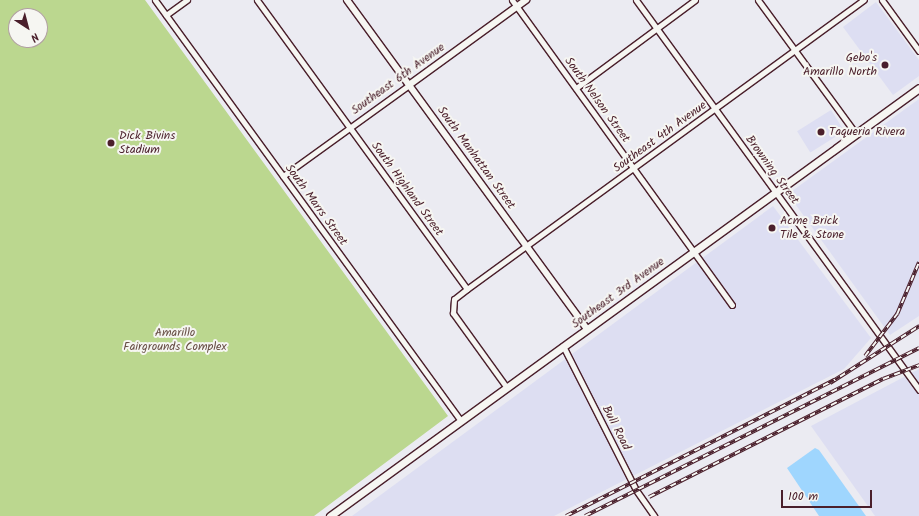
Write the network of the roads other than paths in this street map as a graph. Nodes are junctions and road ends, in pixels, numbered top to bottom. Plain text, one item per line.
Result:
1 (155, 0) edge
2 (187, 0) edge
3 (257, 0) edge
4 (348, 0) edge
5 (512, 0) edge
6 (526, 0) edge
7 (636, 0) edge
8 (695, 0) edge
9 (758, 0) edge
10 (864, 0) edge
11 (882, 0) edge
12 (517, 6) junction
13 (166, 15) junction
14 (656, 28) junction
15 (795, 51) junction
16 (919, 51) edge
17 (409, 85) junction
18 (576, 88) junction
19 (919, 88) edge
20 (715, 109) junction
21 (350, 128) junction
22 (856, 134) junction
23 (634, 168) junction
24 (283, 176) junction
25 (776, 192) junction
26 (527, 246) junction
27 (694, 251) junction
28 (467, 290) junction
29 (732, 305) dead end
30 (587, 329) junction
31 (563, 346) junction
32 (507, 388) junction
33 (919, 390) edge
34 (461, 420) junction
35 (330, 516) edge
36 (654, 516) edge

1 - 13 street, South Marrs Street
2 - 13 street
3 - 21 street, South Highland Street
4 - 17 street, South Manhattan Street
5 - 12 street, South Nelson Street
6 - 12 street, Southeast 6th Avenue
7 - 14 street, Browning Street
8 - 14 street
9 - 15 street
10 - 15 street, Southeast 4th Avenue
11 - 16 street
12 - 17 street, Southeast 6th Avenue
12 - 18 street, South Nelson Street
13 - 24 street, South Marrs Street
14 - 18 street
14 - 20 street, Browning Street
15 - 20 street, Southeast 4th Avenue
15 - 22 street
17 - 21 street, Southeast 6th Avenue
17 - 26 street, South Manhattan Street
18 - 23 street, South Nelson Street
19 - 22 main road, Southeast 3rd Avenue
20 - 23 street, Southeast 4th Avenue
20 - 25 street, Browning Street
21 - 24 street, Southeast 6th Avenue
21 - 28 street, South Highland Street
22 - 25 main road, Southeast 3rd Avenue
23 - 26 street, Southeast 4th Avenue
23 - 27 street, South Nelson Street
24 - 34 street, South Marrs Street
25 - 27 main road, Southeast 3rd Avenue
25 - 33 street, Browning Street
26 - 28 street, Southeast 4th Avenue
26 - 30 street, South Manhattan Street
27 - 29 street, South Nelson Street
27 - 30 main road, Southeast 3rd Avenue
28 - 32 street
30 - 31 main road, Southeast 3rd Avenue
31 - 32 main road, Southeast 3rd Avenue
31 - 36 street, Bull Road
32 - 34 main road, Southeast 3rd Avenue
34 - 35 main road, Southeast 3rd Avenue

